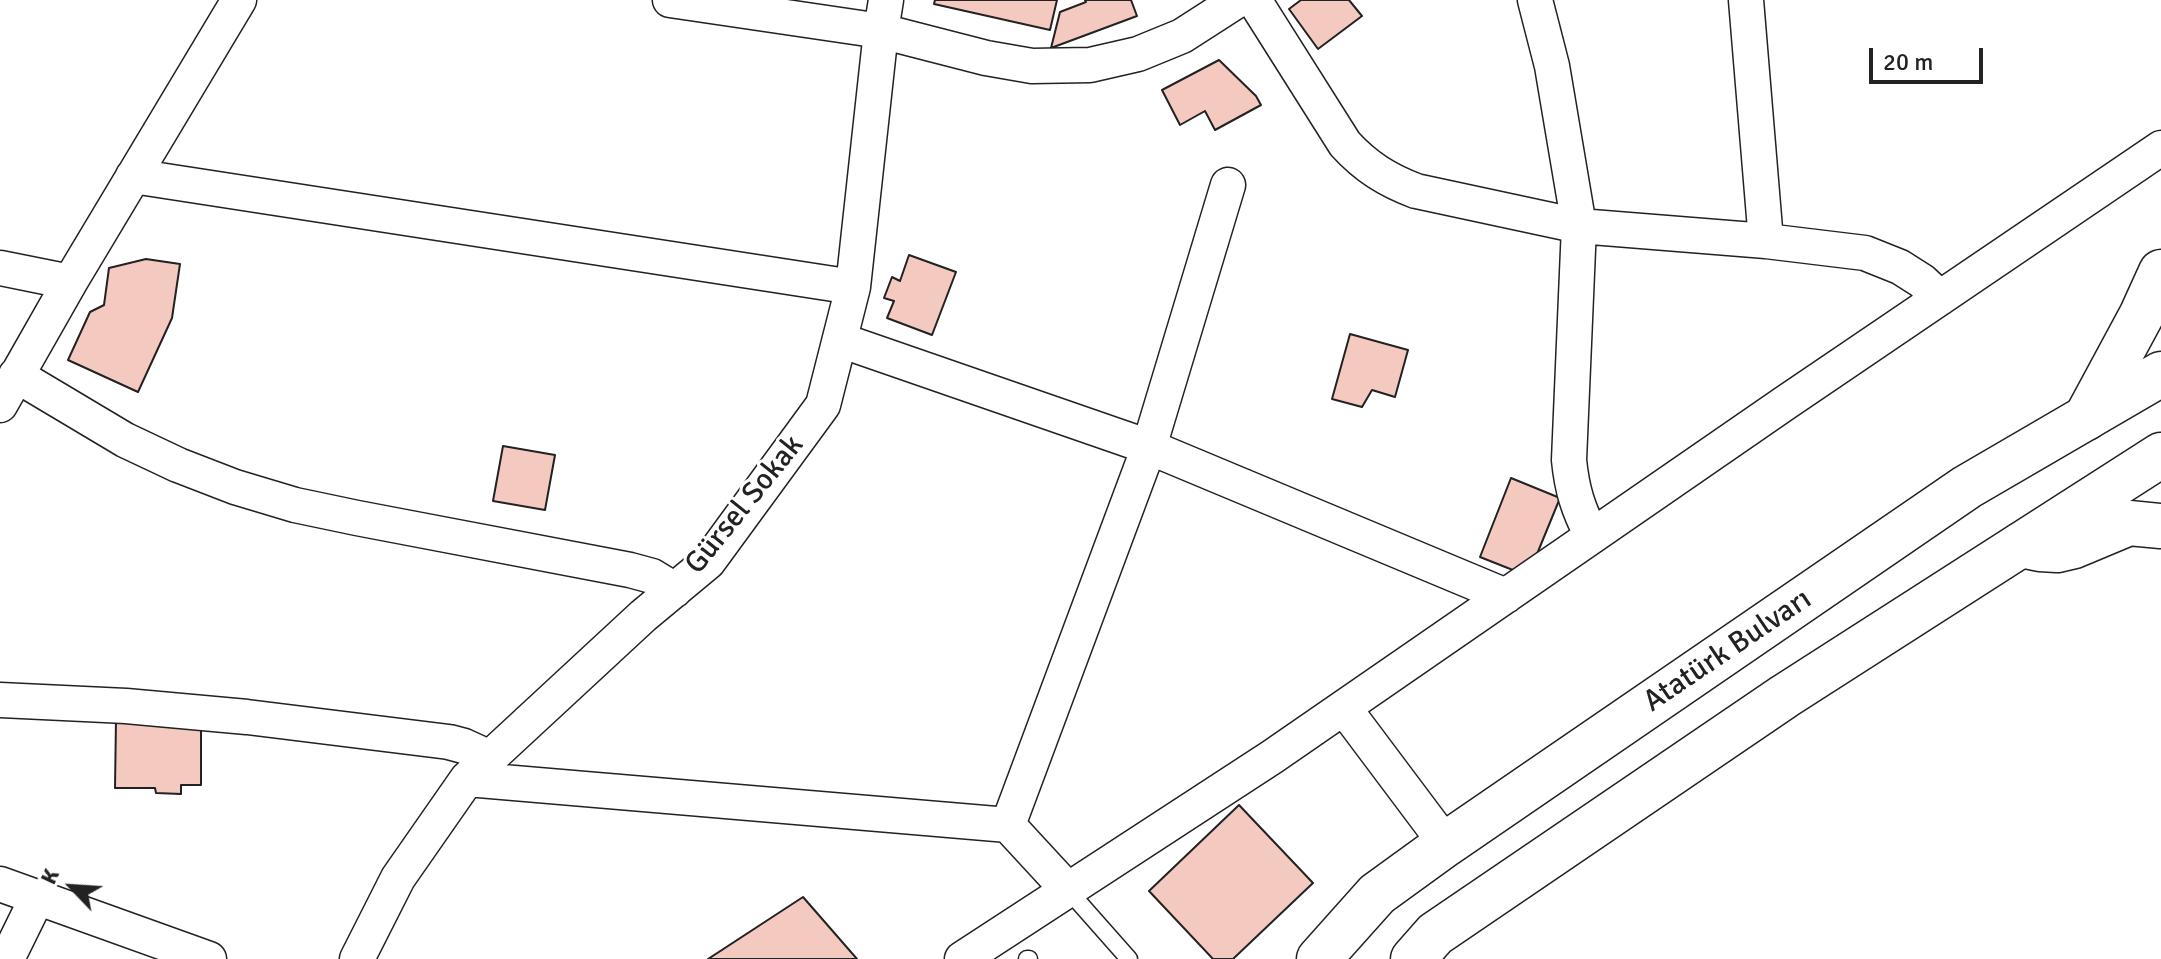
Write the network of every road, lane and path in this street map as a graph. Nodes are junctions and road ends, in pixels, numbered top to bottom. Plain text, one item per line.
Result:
1 (239, 0) edge
2 (670, 0) edge
3 (1238, 0) edge
4 (1254, 0) edge
5 (1535, 0) edge
6 (1746, 0) edge
7 (884, 15) edge
8 (2161, 148) edge
9 (133, 176) junction
10 (1228, 185) dead end
11 (1579, 226) junction
12 (1766, 241) junction
13 (0, 268) edge
14 (2161, 272) edge
15 (70, 282) junction
16 (853, 287) junction
17 (1940, 298) junction
18 (840, 340) junction
19 (2161, 374) edge
20 (16, 375) junction
21 (0, 405) edge
22 (2086, 418) junction
23 (1149, 447) junction
24 (2161, 455) edge
25 (2161, 526) edge
26 (1592, 536) junction
27 (2021, 545) junction
28 (675, 590) junction
29 (1506, 596) junction
30 (0, 700) edge
31 (1344, 708) junction
32 (478, 768) junction
33 (1008, 825) junction
34 (1446, 844) junction
35 (0, 884) edge
36 (1068, 890) junction
37 (37, 898) junction
38 (7, 959) edge
39 (209, 959) edge
40 (357, 959) edge
41 (962, 959) edge
42 (1129, 959) edge
43 (1319, 959) edge
44 (1413, 959) edge

1 - 9 street
2 - 7 street
3 - 7 street
4 - 11 street
5 - 11 street
6 - 12 street
7 - 16 street, Gürsel Sokak
8 - 17 street
9 - 15 street
9 - 16 street
10 - 23 street
11 - 12 street
11 - 26 street
12 - 17 street
13 - 15 street
14 - 22 main road
15 - 20 street
16 - 18 street, Gürsel Sokak
17 - 26 street
18 - 23 street
18 - 28 street, Gürsel Sokak
19 - 22 main road, Atatürk Bulvarı
20 - 21 street
20 - 28 street
22 - 34 main road, Atatürk Bulvarı
23 - 29 street
23 - 33 street
24 - 27 main road
25 - 27 main road
26 - 29 street
27 - 44 main road
28 - 32 street, Gürsel Sokak
29 - 31 street
30 - 32 street
31 - 34 street
31 - 36 street
32 - 33 street
32 - 40 street, Gürsel Sokak
33 - 36 street
34 - 43 main road, Atatürk Bulvarı
35 - 37 street
36 - 41 street
36 - 42 lane
37 - 38 street
37 - 39 street

